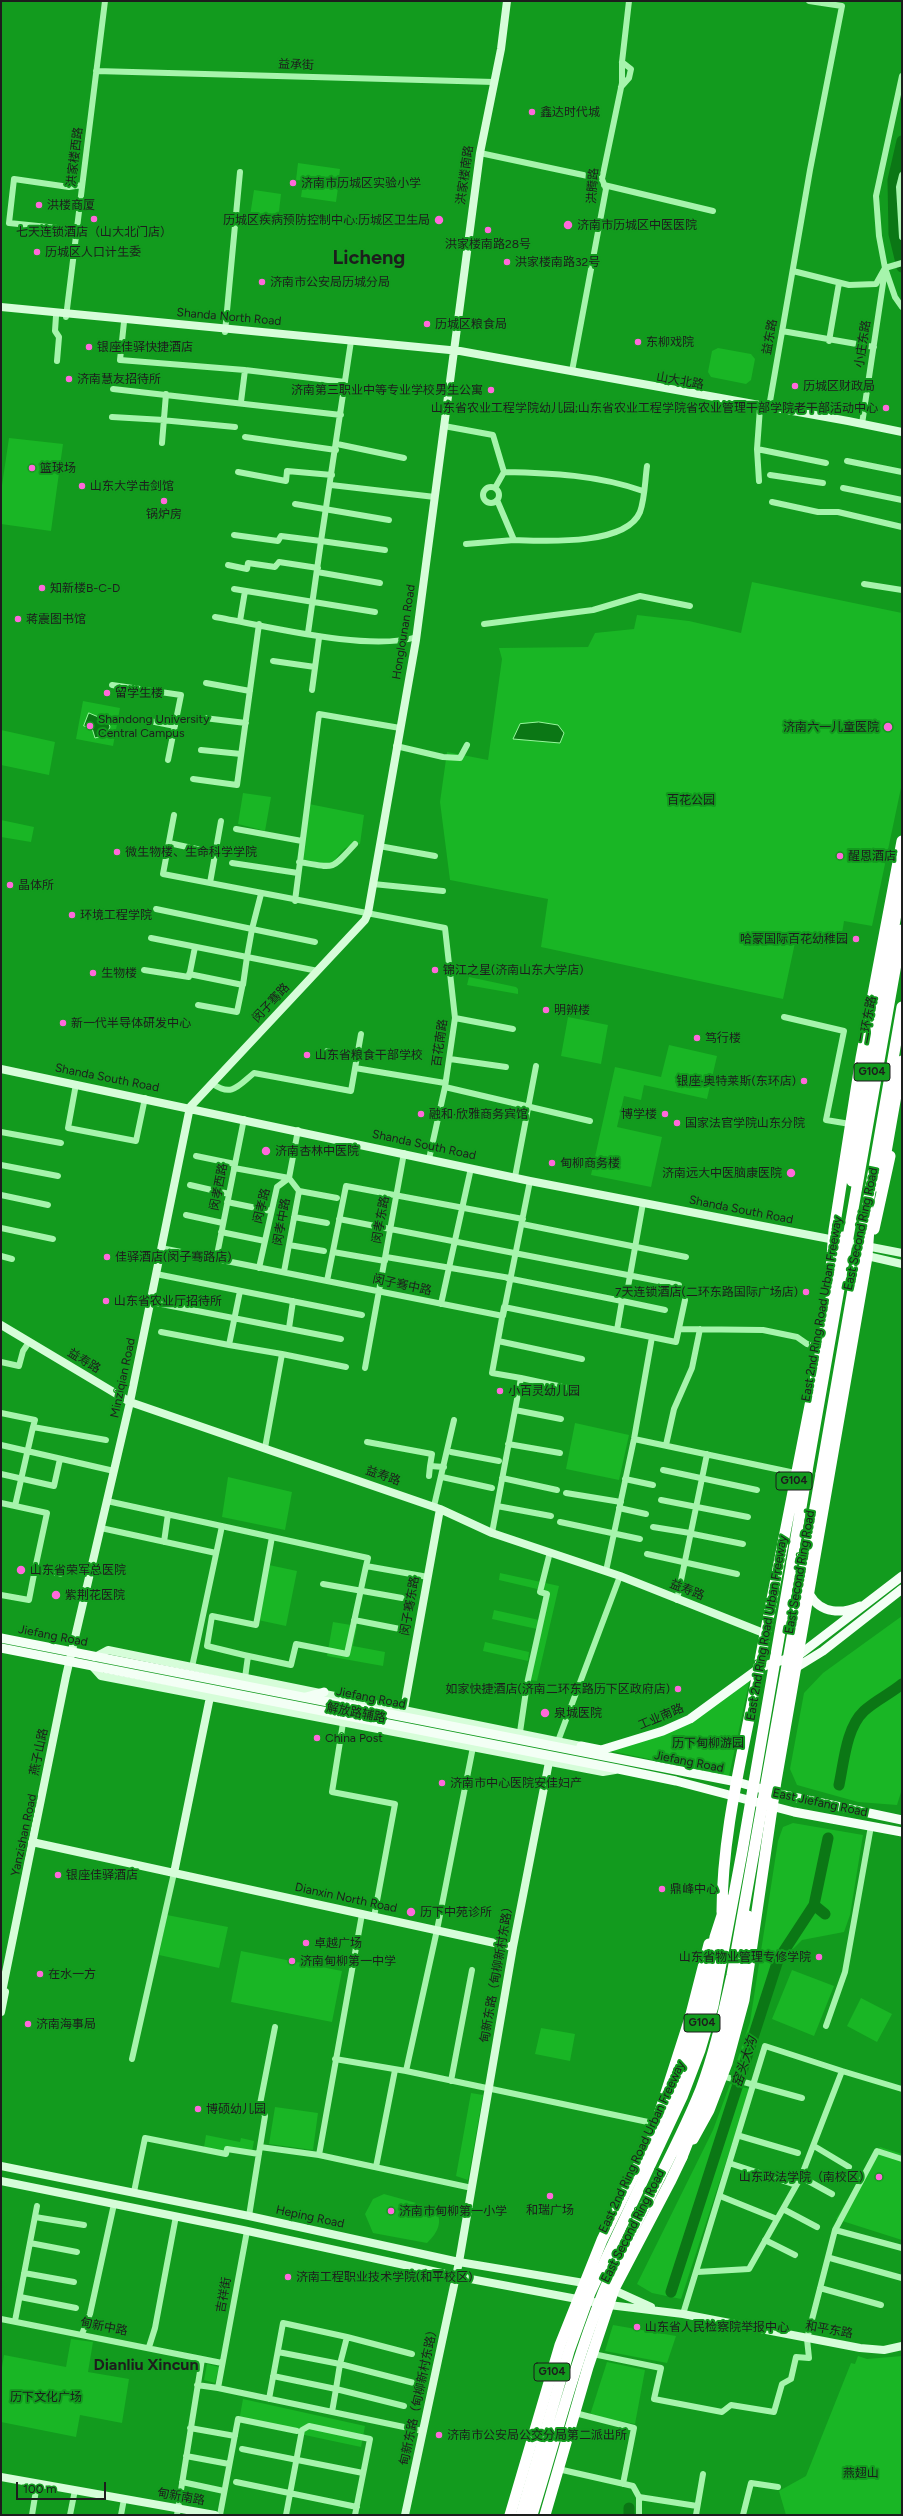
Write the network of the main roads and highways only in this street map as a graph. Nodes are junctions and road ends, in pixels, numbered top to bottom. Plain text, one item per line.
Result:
1 (902, 842) edge
2 (902, 880) edge
3 (902, 903) edge
4 (902, 930) edge
5 (902, 1007) edge
6 (902, 1023) edge
7 (902, 1061) edge
8 (902, 1082) edge
9 (899, 1097) junction
10 (886, 1116) junction
11 (844, 1165) junction
12 (876, 1167) junction
13 (849, 1185) junction
14 (839, 1192) junction
15 (884, 1193) junction
16 (841, 1240) junction
17 (865, 1248) junction
18 (902, 1576) edge
19 (902, 1589) edge
20 (810, 1595) junction
21 (869, 1602) junction
22 (1, 1638) edge
23 (1, 1648) edge
24 (799, 1656) junction
25 (760, 1667) junction
26 (796, 1668) junction
27 (324, 1692) road end
28 (304, 1698) junction
29 (387, 1724) junction
30 (365, 1727) road end
31 (588, 1751) junction
32 (677, 1777) junction
33 (737, 1782) junction
34 (775, 1792) junction
35 (733, 1796) junction
36 (773, 1806) junction
37 (902, 1820) edge
38 (902, 1832) edge
39 (747, 1853) junction
40 (755, 1926) junction
41 (651, 2140) junction
42 (682, 2157) junction
43 (510, 2515) edge
44 (521, 2515) edge
45 (532, 2515) edge
46 (545, 2515) edge

1 - 11 highway, East Second Ring Road
2 - 16 highway, bridge
3 - 13 highway, 二环东路 / G104
4 - 16 highway, East 2nd Ring Road Urban Freeway, bridge
5 - 17 highway, East 2nd Ring Road Urban Freeway, bridge
6 - 10 highway, G104
7 - 17 highway, bridge
8 - 9 highway, East Second Ring Road / G104
9 - 10 highway
9 - 15 highway, East Second Ring Road / G104
10 - 12 highway, G104
11 - 13 highway, 二环东路
11 - 14 highway, East Second Ring Road
12 - 15 highway
12 - 17 highway, G104
13 - 14 highway, 二环东路
13 - 16 highway, 二环东路 / G104
14 - 16 highway, East Second Ring Road
15 - 17 highway, East Second Ring Road / G104
16 - 25 highway, East Second Ring Road / G104
16 - 39 highway, East 2nd Ring Road Urban Freeway, bridge
17 - 20 highway, East Second Ring Road / G104
17 - 39 highway, East 2nd Ring Road Urban Freeway, bridge
18 - 21 main road, 工业南路
19 - 26 main road
20 - 21 main road
20 - 24 highway, East Second Ring Road / G104
21 - 24 main road, 工业南路
22 - 28 main road, Jiefang Road
23 - 29 main road, Jiefang Road
24 - 25 main road, 工业南路
24 - 26 highway, East Second Ring Road / G104
25 - 26 main road
25 - 31 main road, 工业南路
25 - 33 highway, East Second Ring Road / G104
26 - 34 highway, East Second Ring Road / G104
27 - 28 main road
28 - 31 main road, Jiefang Road
29 - 30 main road
29 - 32 main road, Jiefang Road
31 - 32 main road, Jiefang Road
32 - 33 main road, Jiefang Road
32 - 35 main road, Jiefang Road
33 - 34 main road, East Jiefang Road
33 - 35 highway, East Second Ring Road / G104
34 - 36 highway, East Second Ring Road / G104
34 - 37 main road, East Jiefang Road
35 - 36 main road, East Jiefang Road
35 - 41 highway, East Second Ring Road / G104
36 - 38 main road, East Jiefang Road
36 - 40 highway, East Second Ring Road / G104
39 - 41 highway, bridge
39 - 42 highway, bridge
39 - 44 highway, East 2nd Ring Road Urban Freeway, bridge
39 - 45 highway, East 2nd Ring Road Urban Freeway, bridge
40 - 42 highway, East Second Ring Road / G104
40 - 42 highway, East Second Ring Road
41 - 43 highway, East Second Ring Road / G104
42 - 46 highway, East Second Ring Road / G104

